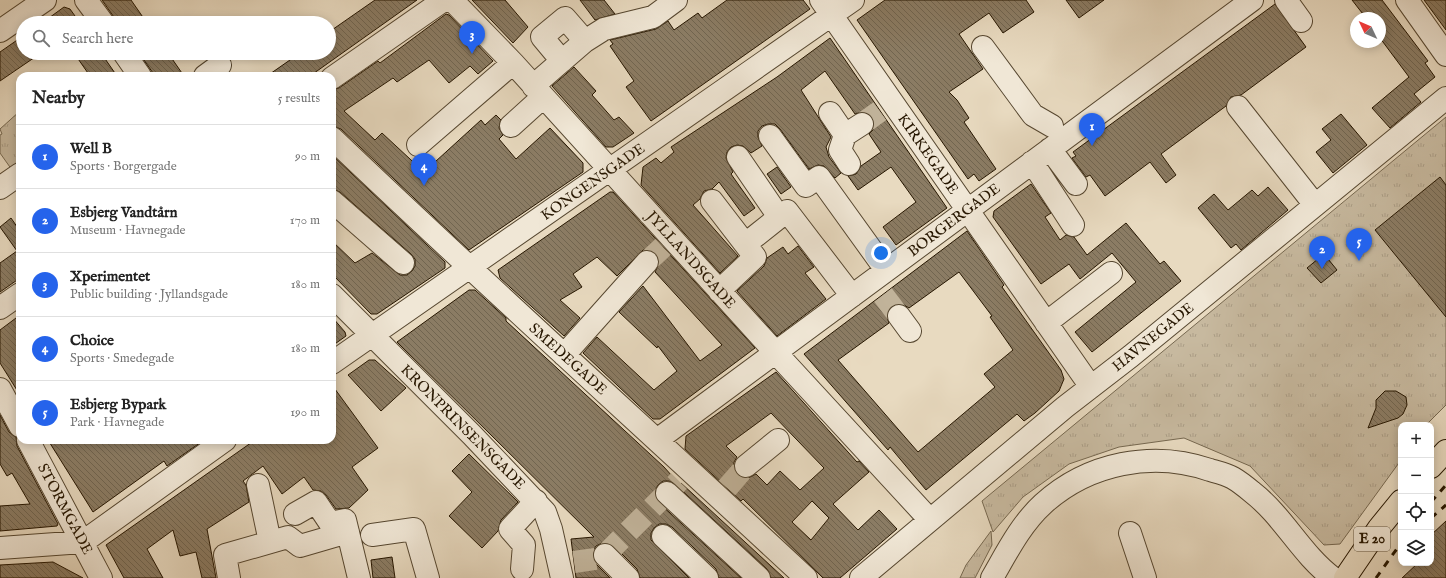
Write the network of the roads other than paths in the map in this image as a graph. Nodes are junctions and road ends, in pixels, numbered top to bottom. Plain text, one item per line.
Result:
1 (45, 0) edge
2 (86, 0) edge
3 (444, 0) edge
4 (452, 0) edge
5 (676, 0) edge
6 (853, 0) edge
7 (1252, 0) edge
8 (1407, 0) edge
9 (826, 8) edge
10 (22, 16) edge
11 (98, 16) edge
12 (16, 20) edge
13 (0, 31) edge
14 (585, 41) junction
15 (983, 47) dead end
16 (1446, 55) edge
17 (129, 60) edge
18 (562, 61) junction
19 (513, 63) junction
20 (137, 72) edge
21 (336, 75) edge
22 (538, 91) junction
23 (1446, 98) edge
24 (1238, 107) dead end
25 (830, 113) dead end
26 (511, 126) dead end
27 (770, 136) dead end
28 (336, 142) edge
29 (418, 145) dead end
30 (1056, 146) junction
31 (738, 157) dead end
32 (1032, 162) junction
33 (849, 164) dead end
34 (610, 170) junction
35 (16, 177) edge
36 (1076, 184) dead end
37 (0, 188) edge
38 (712, 201) dead end
39 (336, 204) edge
40 (1315, 205) junction
41 (967, 210) junction
42 (780, 217) junction
43 (1072, 225) dead end
44 (753, 238) dead end
45 (646, 262) tunnel mouth
46 (403, 263) dead end
47 (468, 268) junction
48 (1111, 273) dead end
49 (881, 282) junction
50 (719, 291) junction
51 (852, 296) junction
52 (16, 297) edge
53 (336, 299) edge
54 (0, 308) edge
55 (1046, 323) junction
56 (366, 329) junction
57 (776, 354) junction
58 (564, 355) junction
59 (336, 359) edge
60 (1091, 387) junction
61 (0, 388) edge
62 (16, 418) edge
63 (657, 440) junction
64 (778, 440) dead end
65 (30, 444) edge
66 (219, 444) edge
67 (1446, 451) edge
68 (1434, 464) edge
69 (746, 466) tunnel mouth
70 (679, 481) junction
71 (258, 485) dead end
72 (536, 501) junction
73 (1398, 505) edge
74 (295, 514) dead end
75 (930, 520) junction
76 (348, 532) junction
77 (1130, 533) dead end
78 (372, 535) dead end
79 (663, 536) dead end
80 (83, 542) junction
81 (270, 542) junction
82 (0, 548) edge
83 (605, 555) dead end
84 (565, 568) edge
85 (522, 569) dead end
86 (101, 578) edge
87 (229, 578) edge
88 (359, 578) edge
89 (428, 578) edge
90 (628, 578) edge
91 (706, 578) edge
92 (759, 578) edge
93 (806, 578) edge
94 (860, 578) edge
95 (992, 578) edge
96 (1145, 578) edge
97 (1333, 578) edge
98 (1345, 578) edge

1 - 10 street
2 - 11 street
3 - 21 street
4 - 19 street, JYLLANDSGADE
5 - 14 street
6 - 9 street, KONGENSGADE
7 - 30 street, BORGERGADE
8 - 16 street
9 - 34 street, KONGENSGADE
9 - 41 street, KIRKEGADE
12 - 13 street
14 - 18 street
14 - 18 street
15 - 30 street
17 - 20 street
18 - 22 street
19 - 22 street, JYLLANDSGADE
19 - 29 street
22 - 26 street
22 - 34 street, JYLLANDSGADE
23 - 40 street, HAVNEGADE
24 - 40 street
25 - 33 street
27 - 49 street
28 - 47 street, SMEDEGADE
30 - 32 street, BORGERGADE
30 - 36 street
31 - 42 street
32 - 41 street, BORGERGADE
32 - 43 street
34 - 47 street, KONGENSGADE
34 - 50 street, JYLLANDSGADE
35 - 37 street
38 - 50 street
39 - 46 street
40 - 60 street, HAVNEGADE
41 - 49 street, BORGERGADE
41 - 55 street, KIRKEGADE
42 - 44 street
42 - 51 street
45 - 58 street
47 - 56 street, KONGENSGADE
47 - 58 street, SMEDEGADE
48 - 55 street
49 - 51 street, BORGERGADE
50 - 57 street, JYLLANDSGADE
51 - 57 street, BORGERGADE
52 - 54 street
53 - 56 street, KRONPRINSENSGADE
55 - 60 street, KIRKEGADE
56 - 59 street, KONGENSGADE
56 - 72 street, KRONPRINSENSGADE
57 - 63 street, BORGERGADE
57 - 75 street, JYLLANDSGADE
58 - 63 street, SMEDEGADE
60 - 75 street, HAVNEGADE
61 - 62 street
63 - 70 street, SMEDEGADE
64 - 69 street
65 - 80 street, STORMGADE
66 - 80 street
67 - 68 main road
70 - 92 street
70 - 93 street, SMEDEGADE
71 - 81 street
72 - 84 street, KRONPRINSENSGADE
72 - 85 street
73 - 98 main road, E 20
74 - 76 street
75 - 94 street, HAVNEGADE
76 - 81 street
76 - 88 street
77 - 96 street
78 - 89 street
79 - 91 street
80 - 82 street
80 - 86 street, STORMGADE
81 - 87 street
83 - 90 street
95 - 97 street

